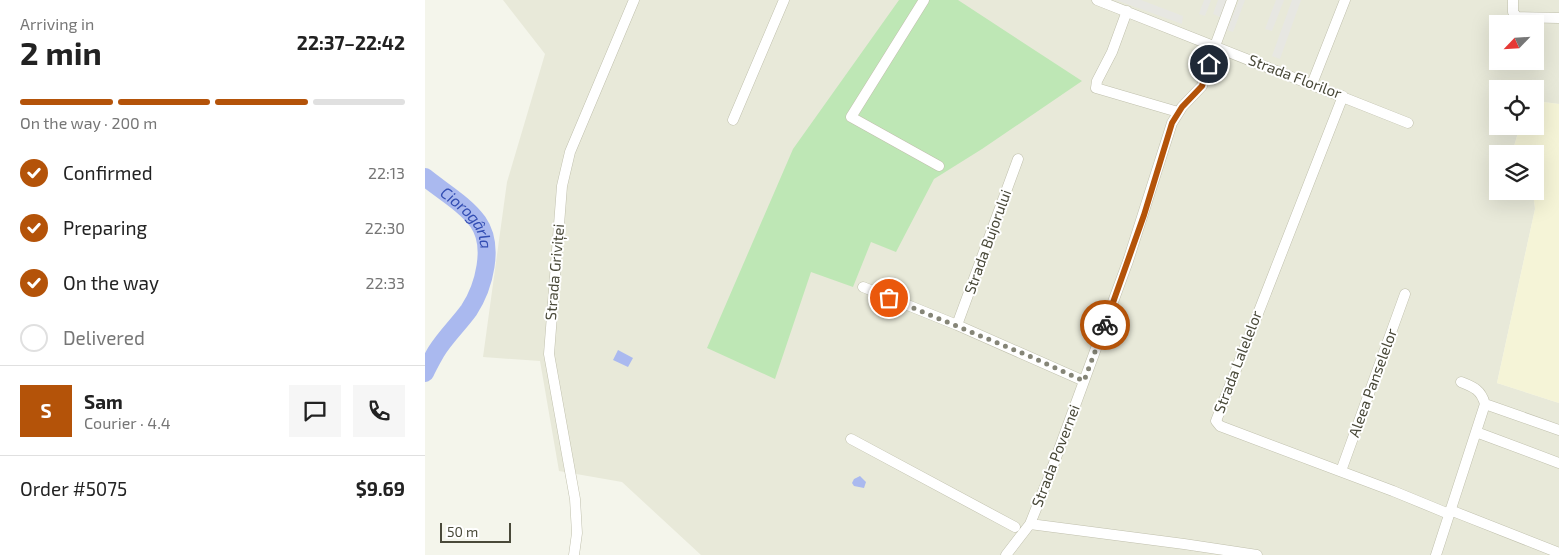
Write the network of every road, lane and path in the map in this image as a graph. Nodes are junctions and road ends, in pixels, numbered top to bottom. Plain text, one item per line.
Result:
1 (634, 0) edge
2 (784, 0) edge
3 (924, 0) edge
4 (1097, 0) edge
5 (1232, 0) edge
6 (1345, 0) edge
7 (1513, 0) edge
8 (1127, 11) junction
9 (1559, 18) edge
10 (1215, 46) junction
11 (1312, 84) junction
12 (1343, 96) junction
13 (1178, 112) junction
14 (733, 120) dead end
15 (1408, 123) dead end
16 (1018, 159) dead end
17 (939, 166) dead end
18 (863, 287) dead end
19 (1405, 294) dead end
20 (957, 325) junction
21 (1084, 381) junction
22 (1461, 382) dead end
23 (1485, 404) junction
24 (1559, 430) edge
25 (1476, 432) junction
26 (851, 439) dead end
27 (1559, 463) edge
28 (1341, 472) junction
29 (1449, 512) junction
30 (1030, 524) junction
31 (1015, 527) dead end
32 (1559, 553) edge
33 (574, 555) edge
34 (1006, 555) edge
35 (1257, 555) edge
36 (1436, 555) edge

1 - 33 street, Strada Griviței
2 - 14 street
3 - 17 street
4 - 8 street, Strada Florilor
5 - 10 street, Strada Povernei
6 - 11 street
7 - 9 street
8 - 10 street, Strada Florilor
8 - 13 street
10 - 11 street, Strada Florilor
10 - 13 street, Strada Povernei
11 - 12 street, Strada Florilor
12 - 15 street, Strada Florilor
12 - 28 street, Strada Lalelelor
13 - 21 street, Strada Povernei
16 - 20 street, Strada Bujorului
18 - 20 street
19 - 28 street, Aleea Panselelor
20 - 21 street
21 - 30 street, Strada Povernei
22 - 23 street
23 - 24 street
23 - 25 street
25 - 27 street
25 - 29 street
26 - 31 street
28 - 29 street, Strada Lalelelor
29 - 32 street, Strada Lalelelor
29 - 36 street
30 - 34 street, Strada Povernei
30 - 35 street

